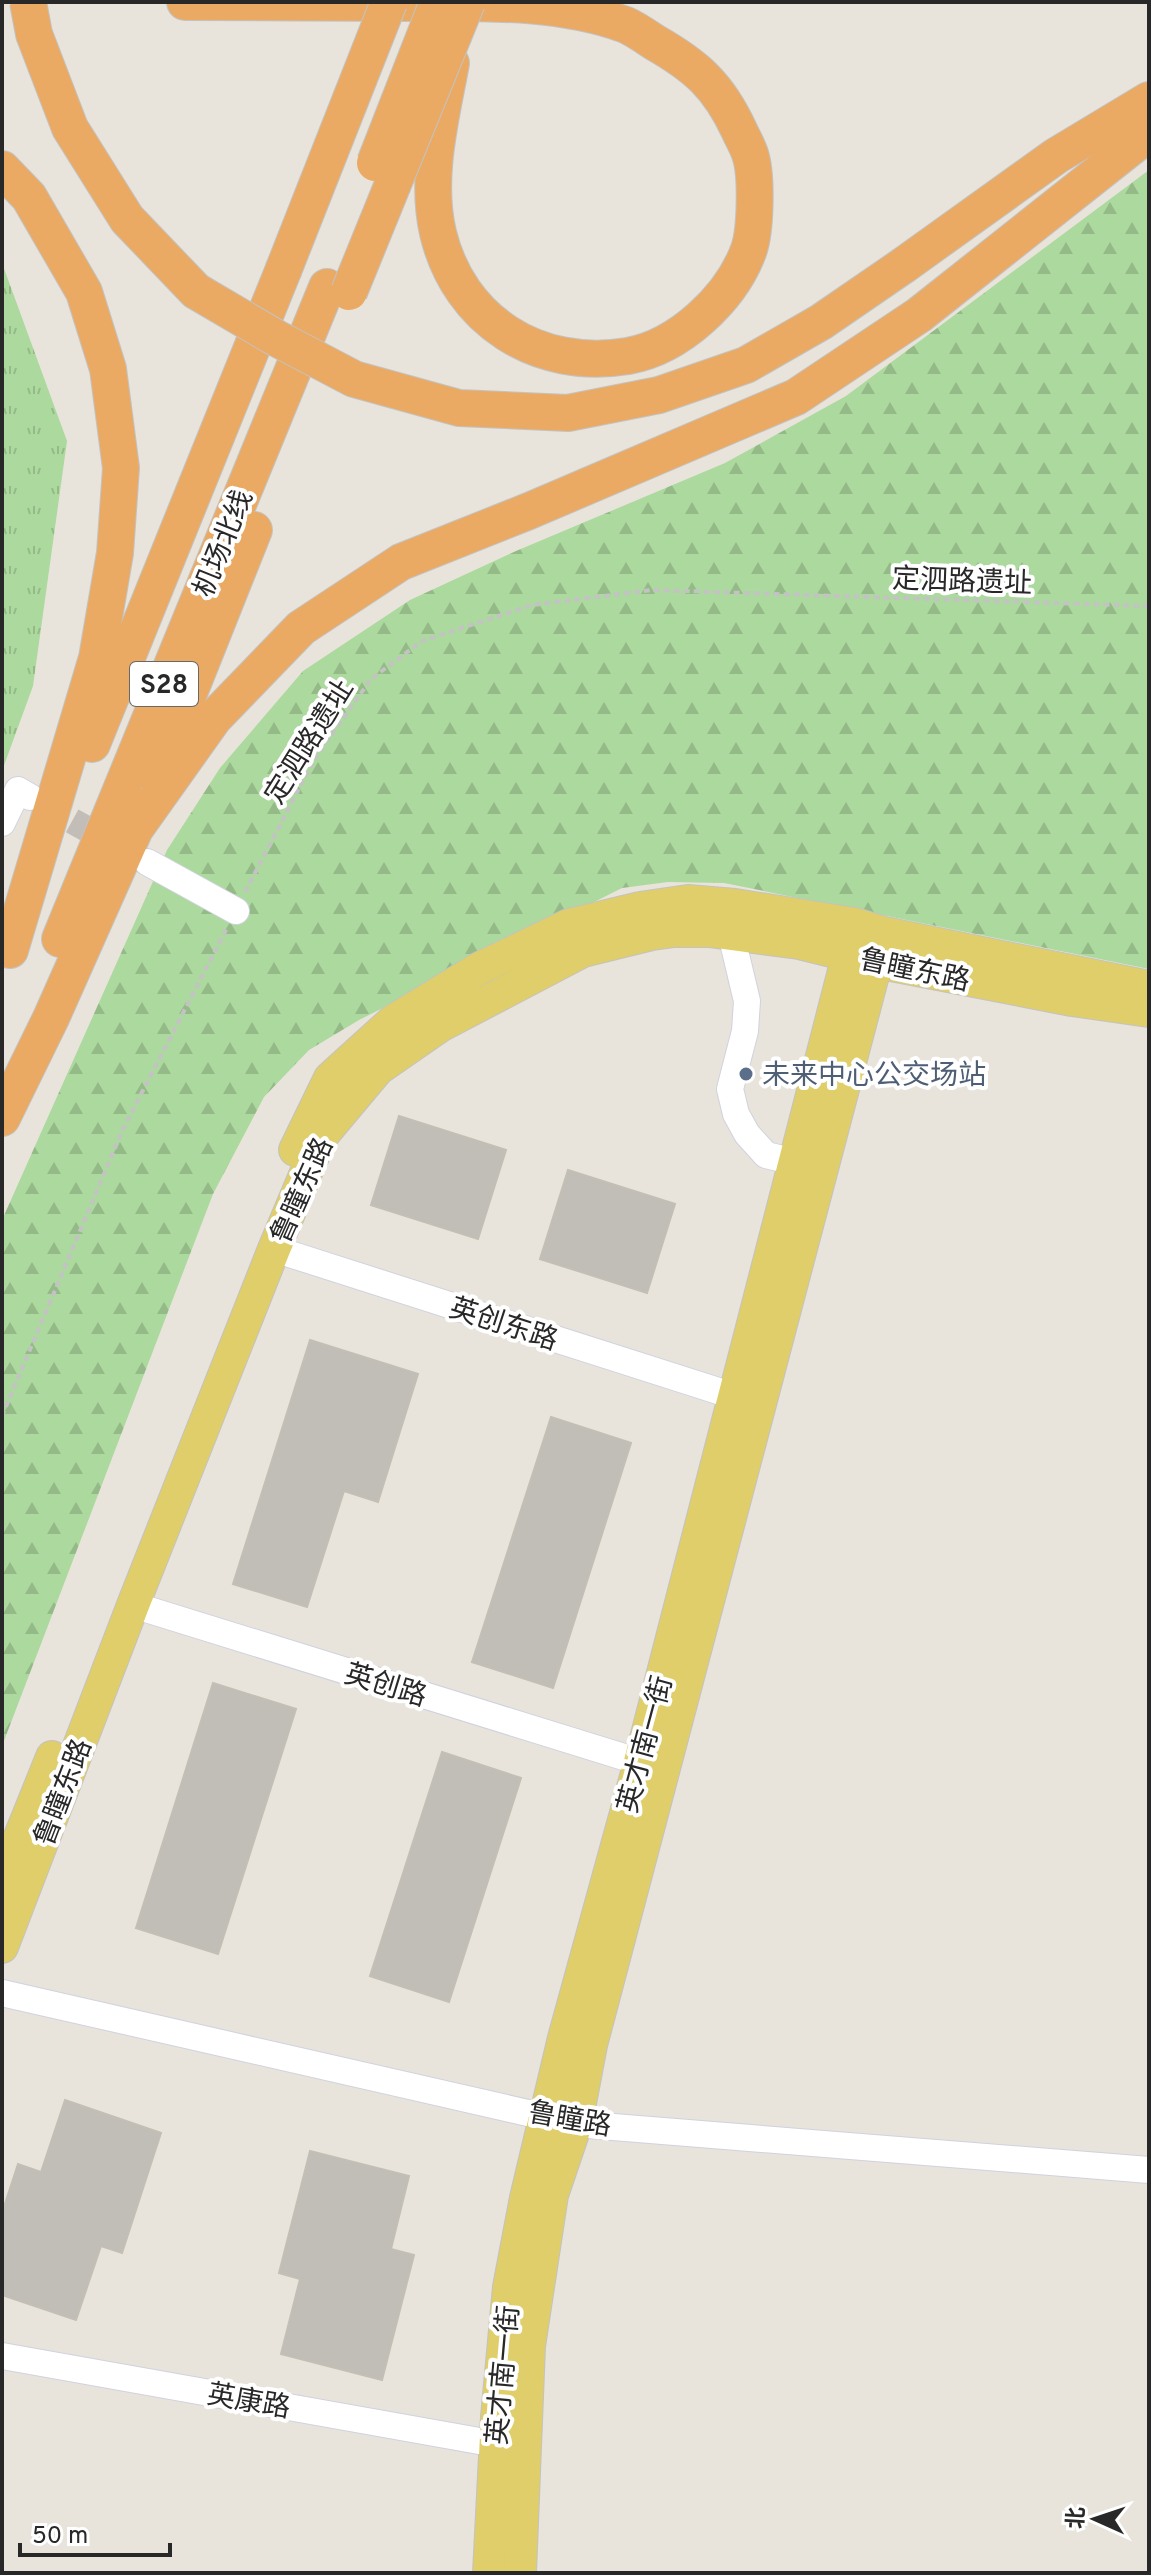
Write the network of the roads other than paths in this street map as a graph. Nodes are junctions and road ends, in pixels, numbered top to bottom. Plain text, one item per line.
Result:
1 (28, 2) edge
2 (185, 2) edge
3 (389, 2) edge
4 (454, 11) edge
5 (1149, 100) edge
6 (1149, 133) edge
7 (2, 169) edge
8 (338, 290) junction
9 (30, 797) dead end
10 (2, 823) edge
11 (141, 846) junction
12 (236, 911) road end
13 (731, 934) junction
14 (866, 944) junction
15 (6, 959) edge
16 (1149, 987) edge
17 (1149, 1011) edge
18 (2, 1081) edge
19 (2, 1118) edge
20 (795, 1162) junction
21 (274, 1249) junction
22 (734, 1396) junction
23 (133, 1605) junction
24 (640, 1762) junction
25 (2, 1881) edge
26 (2, 1947) edge
27 (2, 1993) edge
28 (561, 2121) junction
29 (1149, 2170) edge
30 (2, 2356) edge
31 (496, 2444) junction
32 (489, 2573) edge
33 (520, 2573) edge

1 - 5 highway, bridge
2 - 4 highway, bridge
3 - 15 highway, 机场北线 / S28, bridge
4 - 8 highway, bridge
6 - 11 highway
7 - 15 highway
8 - 11 highway
8 - 18 highway, 机场北线 / S28
9 - 10 street
11 - 12 street
11 - 19 highway
13 - 14 main road, 鲁瞳东路
13 - 20 street
13 - 21 main road, 鲁瞳东路
14 - 16 main road, 鲁瞳东路
14 - 17 main road, 鲁瞳东路
14 - 20 main road, 英才南一街
14 - 25 main road, 鲁瞳东路
14 - 28 main road, 英才南一街
20 - 22 main road, 英才南一街
21 - 22 street, 英创东路
21 - 23 main road, 鲁瞳东路
22 - 24 main road, 英才南一街
23 - 24 street, 英创路
23 - 26 main road, 鲁瞳东路
24 - 28 main road, 英才南一街
27 - 28 street, 鲁瞳路
28 - 29 street, 鲁瞳路
28 - 31 main road, 英才南一街
28 - 33 main road, 英才南一街
30 - 31 street, 英康路
31 - 32 main road, 英才南一街

